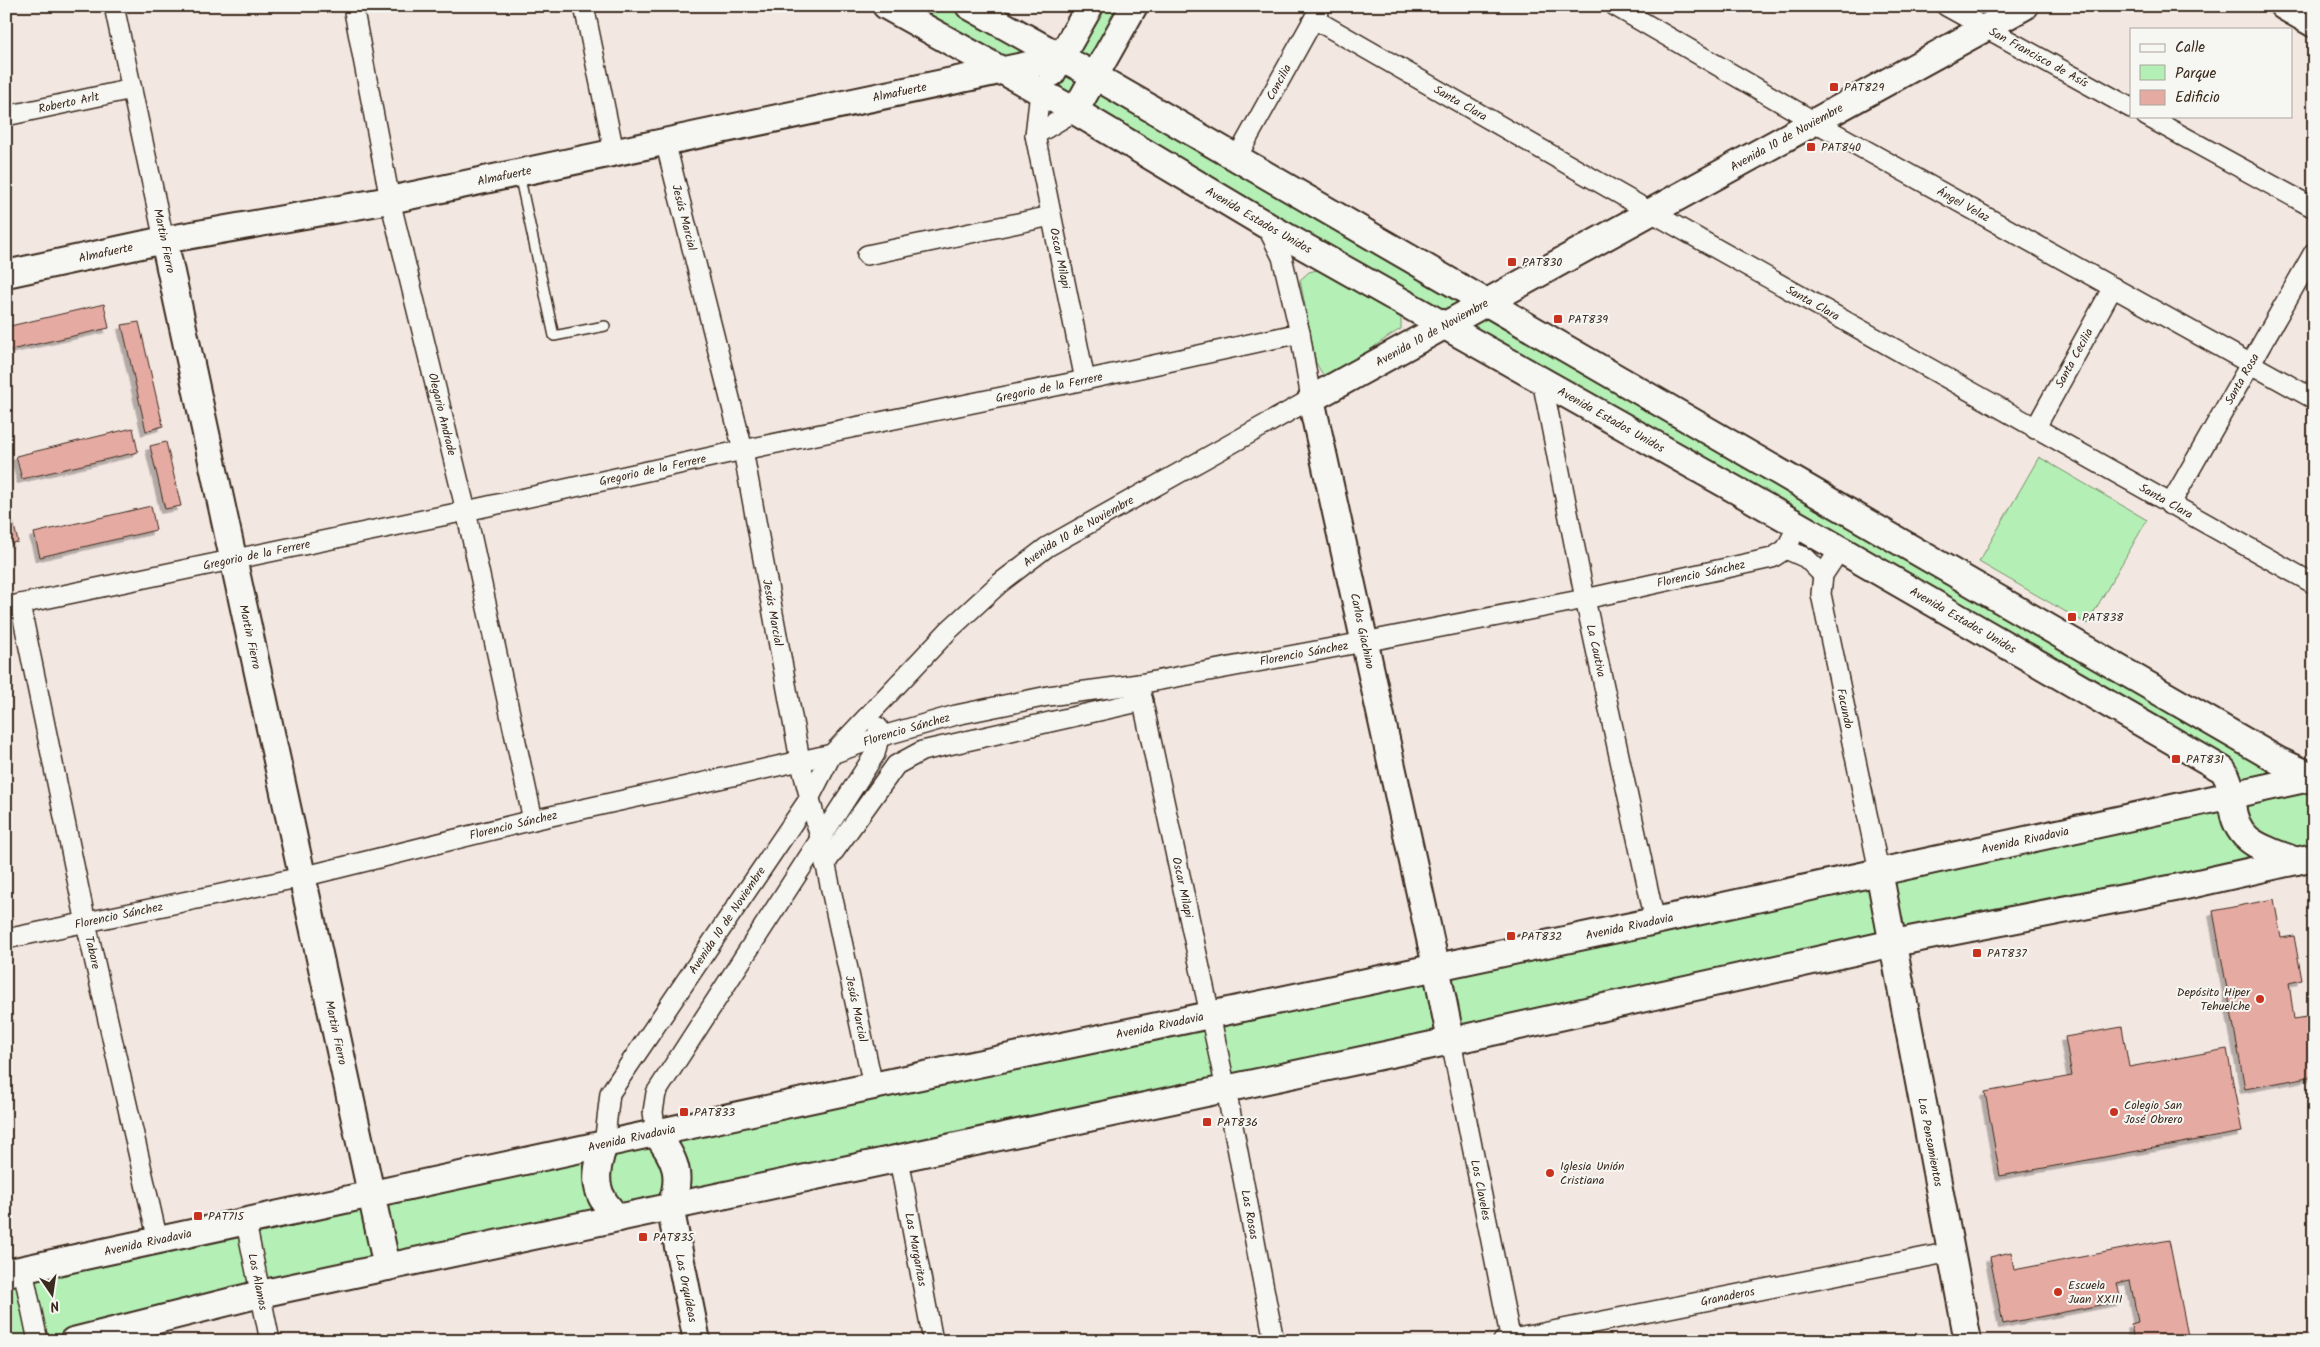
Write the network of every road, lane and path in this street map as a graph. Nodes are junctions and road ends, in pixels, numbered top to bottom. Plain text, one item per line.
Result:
1 (114, 6) edge
2 (353, 6) edge
3 (584, 6) edge
4 (886, 6) edge
5 (969, 6) edge
6 (1090, 6) edge
7 (1134, 6) edge
8 (1615, 6) edge
9 (1946, 6) edge
10 (2025, 6) edge
11 (2283, 6) edge
12 (1317, 12) edge
13 (2314, 24) edge
14 (1985, 28) junction
15 (1061, 58) junction
16 (1001, 70) junction
17 (1095, 76) junction
18 (132, 88) junction
19 (1040, 92) junction
20 (2130, 107) edge
21 (1075, 111) junction
22 (6, 116) edge
23 (2150, 118) edge
24 (1815, 122) junction
25 (1035, 135) junction
26 (665, 142) junction
27 (614, 152) junction
28 (1236, 158) junction
29 (518, 173) junction
30 (390, 200) junction
31 (2314, 208) edge
32 (1651, 212) junction
33 (1051, 216) junction
34 (1266, 225) junction
35 (164, 240) junction
36 (2314, 252) edge
37 (867, 255) dead end
38 (6, 274) edge
39 (2113, 287) junction
40 (1486, 304) junction
41 (605, 326) dead end
42 (1444, 327) junction
43 (1300, 333) junction
44 (2250, 365) junction
45 (1084, 380) junction
46 (1542, 380) junction
47 (1311, 398) junction
48 (2314, 400) edge
49 (2035, 429) junction
50 (743, 450) junction
51 (1814, 491) junction
52 (2170, 505) junction
53 (466, 511) junction
54 (1858, 516) junction
55 (1798, 525) junction
56 (1786, 549) junction
57 (1839, 551) junction
58 (233, 558) junction
59 (1823, 575) junction
60 (2314, 584) edge
61 (1585, 599) junction
62 (13, 605) edge
63 (1364, 642) junction
64 (1141, 692) junction
65 (877, 709) junction
66 (879, 737) junction
67 (832, 754) junction
68 (800, 760) junction
69 (2314, 777) edge
70 (2231, 795) junction
71 (809, 799) junction
72 (533, 820) junction
73 (820, 838) junction
74 (2305, 859) edge
75 (825, 864) junction
76 (1879, 871) junction
77 (302, 877) junction
78 (1656, 921) junction
79 (86, 923) junction
80 (6, 939) edge
81 (1894, 943) junction
82 (1436, 966) junction
83 (1210, 1015) junction
84 (1451, 1041) junction
85 (872, 1086) junction
86 (1226, 1089) junction
87 (656, 1134) junction
88 (604, 1145) junction
89 (899, 1159) junction
90 (371, 1194) junction
91 (670, 1207) junction
92 (619, 1218) junction
93 (246, 1223) junction
94 (158, 1241) junction
95 (1951, 1252) junction
96 (387, 1267) junction
97 (15, 1272) edge
98 (260, 1294) junction
99 (1508, 1340) edge
100 (38, 1341) edge
101 (73, 1341) edge
102 (270, 1341) edge
103 (697, 1341) edge
104 (933, 1341) edge
105 (1274, 1341) edge
106 (1968, 1341) edge

1 - 18 street, Martin Fierro
2 - 30 street, Olegario Andrade
3 - 27 street
4 - 16 main road, Avenida Estados Unidos
5 - 15 main road
6 - 15 main road
7 - 17 main road
8 - 24 street, Ángel Velaz
9 - 14 street, San Francisco de Asís
10 - 14 main road, Avenida 10 de Noviembre
11 - 13 main road
12 - 28 street, Concilia
12 - 32 street, Santa Clara
14 - 20 street, San Francisco de Asís
14 - 24 main road, Avenida 10 de Noviembre
15 - 16 main road, Almafuerte
15 - 17 main road
15 - 19 main road
16 - 19 main road, Avenida Estados Unidos
16 - 26 main road, Almafuerte
17 - 21 main road
17 - 28 main road
18 - 22 street, Roberto Arlt
18 - 35 street, Martin Fierro
19 - 21 main road, Avenida Estados Unidos
19 - 25 street, Oscar Milapi
21 - 25 street
21 - 34 main road, Avenida Estados Unidos
23 - 31 street
24 - 32 main road, Avenida 10 de Noviembre
24 - 39 street, Ángel Velaz
25 - 33 street, Oscar Milapi
26 - 27 main road, Almafuerte
26 - 50 street, Jesús Marcial
27 - 29 main road, Almafuerte
28 - 40 main road
29 - 30 main road, Almafuerte
29 - 41 lane
30 - 35 main road, Almafuerte
30 - 53 street, Olegario Andrade
32 - 40 main road, Avenida 10 de Noviembre
32 - 49 street, Santa Clara
33 - 37 street
33 - 45 street, Oscar Milapi
34 - 42 main road, Avenida Estados Unidos
34 - 43 street, Carlos Giachino
35 - 38 main road, Almafuerte
35 - 58 main road, Martin Fierro
36 - 44 street, Santa Rosa
39 - 44 street, Ángel Velaz
39 - 49 street, Santa Cecilia
40 - 42 main road, Avenida 10 de Noviembre
40 - 51 main road
42 - 46 main road, Avenida Estados Unidos
42 - 47 main road, Avenida 10 de Noviembre
43 - 45 street, Gregorio de la Ferrere
43 - 47 street, Carlos Giachino
44 - 48 street, Ángel Velaz
44 - 52 street, Santa Rosa
45 - 50 street, Gregorio de la Ferrere
46 - 55 main road, Avenida Estados Unidos
46 - 61 street, La Cautiva
47 - 63 main road, Carlos Giachino
47 - 65 street, Avenida 10 de Noviembre
49 - 52 street, Santa Clara
50 - 53 street, Gregorio de la Ferrere
50 - 68 street, Jesús Marcial
51 - 54 main road
51 - 55 main road
52 - 60 street, Santa Clara
53 - 58 street, Gregorio de la Ferrere
53 - 72 street, Olegario Andrade
54 - 57 main road
54 - 69 main road
55 - 56 street
55 - 57 main road, Avenida Estados Unidos
56 - 59 street
56 - 61 street, Florencio Sánchez
57 - 59 street
57 - 70 main road, Avenida Estados Unidos
58 - 62 street, Gregorio de la Ferrere
58 - 77 main road, Martin Fierro
59 - 76 street, Facundo
61 - 63 street, Florencio Sánchez
61 - 78 street, La Cautiva
62 - 79 street, Tabare
63 - 64 street, Florencio Sánchez
63 - 82 main road, Carlos Giachino
64 - 66 street, Florencio Sánchez
64 - 75 street
64 - 83 street, Oscar Milapi
65 - 66 street
65 - 67 street, Avenida 10 de Noviembre
66 - 67 street, Florencio Sánchez
66 - 73 street
67 - 68 street, Florencio Sánchez
67 - 71 street, Avenida 10 de Noviembre
68 - 71 street, Jesús Marcial
68 - 72 street, Florencio Sánchez
69 - 70 main road, Avenida Rivadavia
70 - 74 main road, Avenida Estados Unidos
70 - 76 main road, Avenida Rivadavia
71 - 73 street, Jesús Marcial
71 - 88 street, Avenida 10 de Noviembre
72 - 77 street, Florencio Sánchez
73 - 75 street, Jesús Marcial
73 - 87 street
74 - 81 main road
75 - 85 street, Jesús Marcial
76 - 78 main road, Avenida Rivadavia
76 - 81 main road, Los Pensamientos
77 - 79 street, Florencio Sánchez
77 - 90 main road, Martin Fierro
78 - 82 main road, Avenida Rivadavia
79 - 80 street, Florencio Sánchez
79 - 94 street, Tabare
81 - 84 main road
81 - 95 main road, Los Pensamientos
82 - 83 main road, Avenida Rivadavia
82 - 84 main road, Carlos Giachino
83 - 85 main road, Avenida Rivadavia
83 - 86 street, Oscar Milapi
84 - 86 main road
84 - 99 street, Los Claveles
85 - 87 main road, Avenida Rivadavia
86 - 89 main road
86 - 105 street, Las Rosas
87 - 88 main road, Avenida Rivadavia
87 - 91 main road
88 - 90 main road, Avenida Rivadavia
88 - 92 main road
89 - 91 main road
89 - 104 street, Las Margaritas
90 - 93 main road, Avenida Rivadavia
90 - 96 main road, Martin Fierro
91 - 92 main road
91 - 103 main road, Las Orquídeas
92 - 96 main road
93 - 94 main road, Avenida Rivadavia
93 - 98 street, Los Alamos
94 - 97 main road, Avenida Rivadavia
95 - 99 street, Granaderos
95 - 106 main road, Los Pensamientos
96 - 98 main road
97 - 100 street
98 - 101 main road
98 - 102 street, Los Alamos

